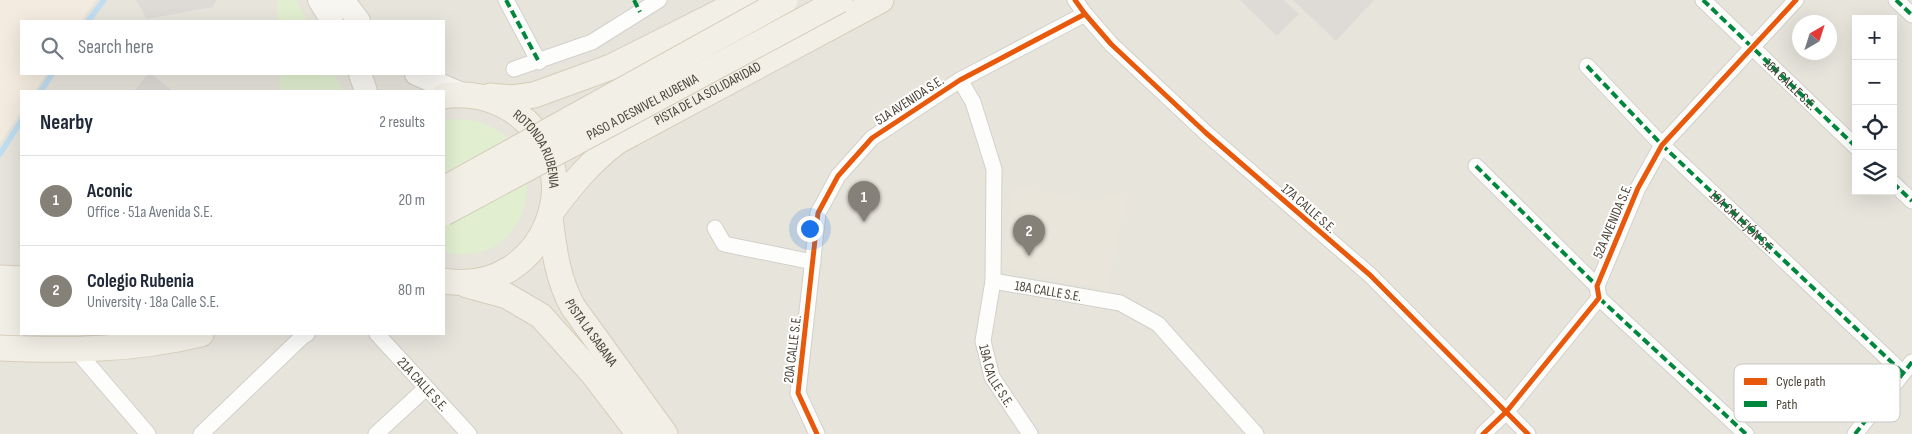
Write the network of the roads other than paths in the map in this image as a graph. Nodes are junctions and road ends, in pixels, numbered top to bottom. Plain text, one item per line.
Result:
1 (319, 0) edge
2 (343, 0) edge
3 (506, 0) edge
4 (659, 0) edge
5 (744, 0) edge
6 (786, 0) edge
7 (840, 0) edge
8 (881, 0) edge
9 (1075, 0) edge
10 (1703, 0) edge
11 (1796, 0) edge
12 (1896, 0) edge
13 (637, 6) edge
14 (1085, 14) junction
15 (1912, 15) edge
16 (331, 20) edge
17 (357, 20) edge
18 (1752, 47) junction
19 (539, 62) junction
20 (1587, 66) dead end
21 (514, 69) dead end
22 (360, 75) edge
23 (418, 75) edge
24 (960, 80) junction
25 (366, 90) edge
26 (458, 95) edge
27 (1852, 143) edge
28 (1662, 145) junction
29 (1476, 166) dead end
30 (1897, 187) edge
31 (445, 188) edge
32 (1912, 201) edge
33 (445, 212) edge
34 (551, 214) junction
35 (714, 228) dead end
36 (813, 262) junction
37 (0, 278) edge
38 (20, 279) edge
39 (993, 281) junction
40 (449, 282) edge
41 (1598, 292) junction
42 (0, 302) edge
43 (20, 302) edge
44 (0, 322) edge
45 (20, 323) edge
46 (196, 335) edge
47 (305, 335) edge
48 (378, 335) edge
49 (0, 348) edge
50 (76, 350) junction
51 (1908, 368) edge
52 (1900, 378) edge
53 (426, 388) junction
54 (1507, 411) junction
55 (1865, 422) edge
56 (148, 434) edge
57 (202, 434) edge
58 (376, 434) edge
59 (468, 434) edge
60 (640, 434) edge
61 (665, 434) edge
62 (817, 434) edge
63 (1030, 434) edge
64 (1256, 434) edge
65 (1483, 434) edge
66 (1528, 434) edge
67 (1746, 434) edge
68 (1855, 434) edge

1 - 16 street
2 - 17 street
3 - 19 street
4 - 13 street
5 - 26 main road
6 - 31 main road, PASO A DESNIVEL RUBENIA, bridge
7 - 33 main road, PASO A DESNIVEL RUBENIA, bridge
8 - 34 main road, PISTA DE LA SOLIDARIDAD
9 - 14 street, 17A CALLE S.E.
10 - 18 street, 16A CALLE S.E.
11 - 18 street, 52A AVENIDA S.E.
12 - 15 street
13 - 19 street
14 - 24 street, 51A AVENIDA S.E.
14 - 54 street, 17A CALLE S.E.
18 - 27 street, 16A CALLE S.E.
18 - 28 street, 52A AVENIDA S.E.
19 - 21 street
20 - 28 street, 16A CALLEJÓN S.E.
22 - 25 street
23 - 26 street
24 - 36 street, 51A AVENIDA S.E.
24 - 39 street
26 - 34 main road, ROTONDA RUBENIA
28 - 41 street, 52A AVENIDA S.E.
28 - 51 street, 16A CALLEJÓN S.E.
29 - 41 street
30 - 32 street
34 - 40 main road, ROTONDA RUBENIA
34 - 61 main road, PISTA LA SABANA
35 - 36 street
36 - 62 street, 20A CALLE S.E.
37 - 38 main road
39 - 63 street, 19A CALLE S.E.
39 - 64 street, 18A CALLE S.E.
40 - 60 main road, PISTA LA SABANA
41 - 54 street, 52A AVENIDA S.E.
41 - 67 street
42 - 43 main road
44 - 45 main road
46 - 50 main road
47 - 57 street
48 - 53 street, 21A CALLE S.E.
49 - 50 main road
50 - 56 street
51 - 52 street
53 - 58 street
53 - 59 street, 21A CALLE S.E.
54 - 65 street, 52A AVENIDA S.E.
54 - 66 street, 17A CALLE S.E.
55 - 68 street

